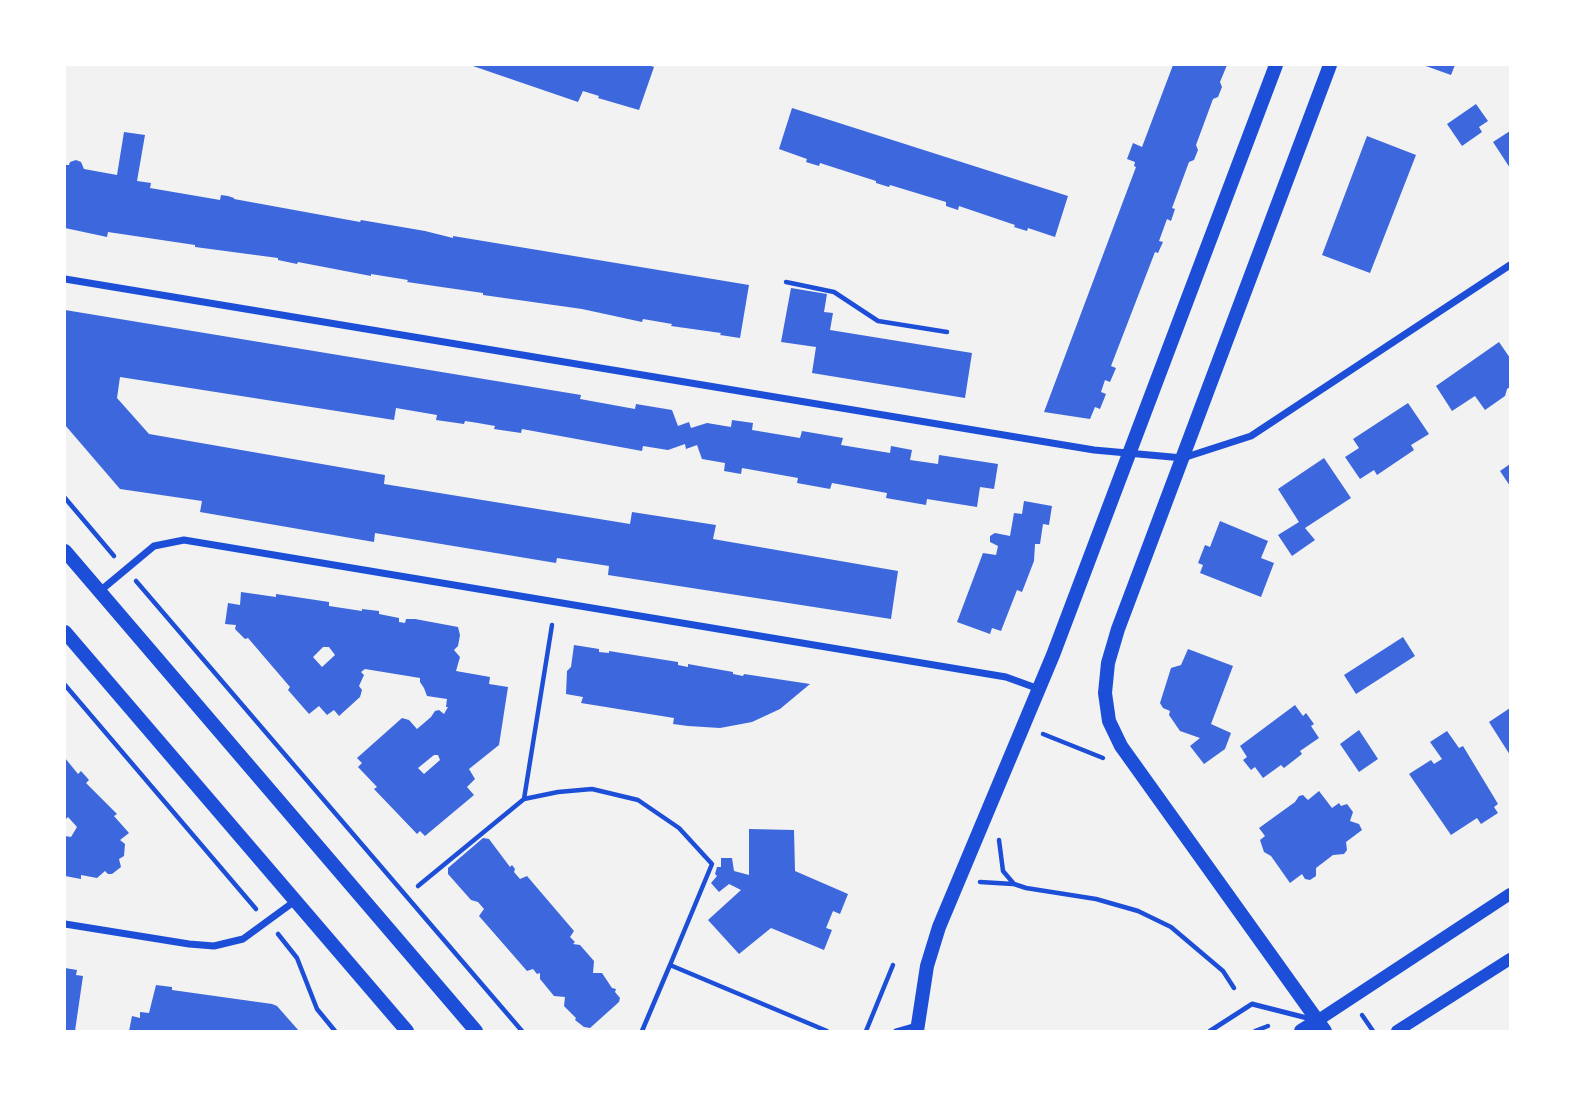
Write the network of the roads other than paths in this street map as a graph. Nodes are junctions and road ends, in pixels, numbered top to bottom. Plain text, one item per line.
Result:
1 (1276, 65) edge
2 (1330, 65) edge
3 (1510, 265) edge
4 (65, 279) edge
5 (1130, 454) junction
6 (1183, 458) junction
7 (65, 551) edge
8 (99, 592) junction
9 (65, 632) edge
10 (1039, 689) junction
11 (1510, 894) edge
12 (295, 901) junction
13 (65, 924) edge
14 (1510, 958) edge
15 (1321, 1026) edge
16 (917, 1028) edge
17 (407, 1031) edge
18 (476, 1031) edge
19 (896, 1031) edge
20 (1210, 1031) edge
21 (1301, 1031) edge
22 (1397, 1031) edge

1 - 5 main road
2 - 6 main road
3 - 6 street
4 - 5 street
5 - 6 street
5 - 10 main road
6 - 15 main road
7 - 8 main road
8 - 10 street
8 - 18 main road
9 - 12 main road
10 - 16 main road
11 - 15 street
12 - 13 street
12 - 17 main road
14 - 22 street
15 - 20 lane
15 - 21 main road
16 - 19 lane

